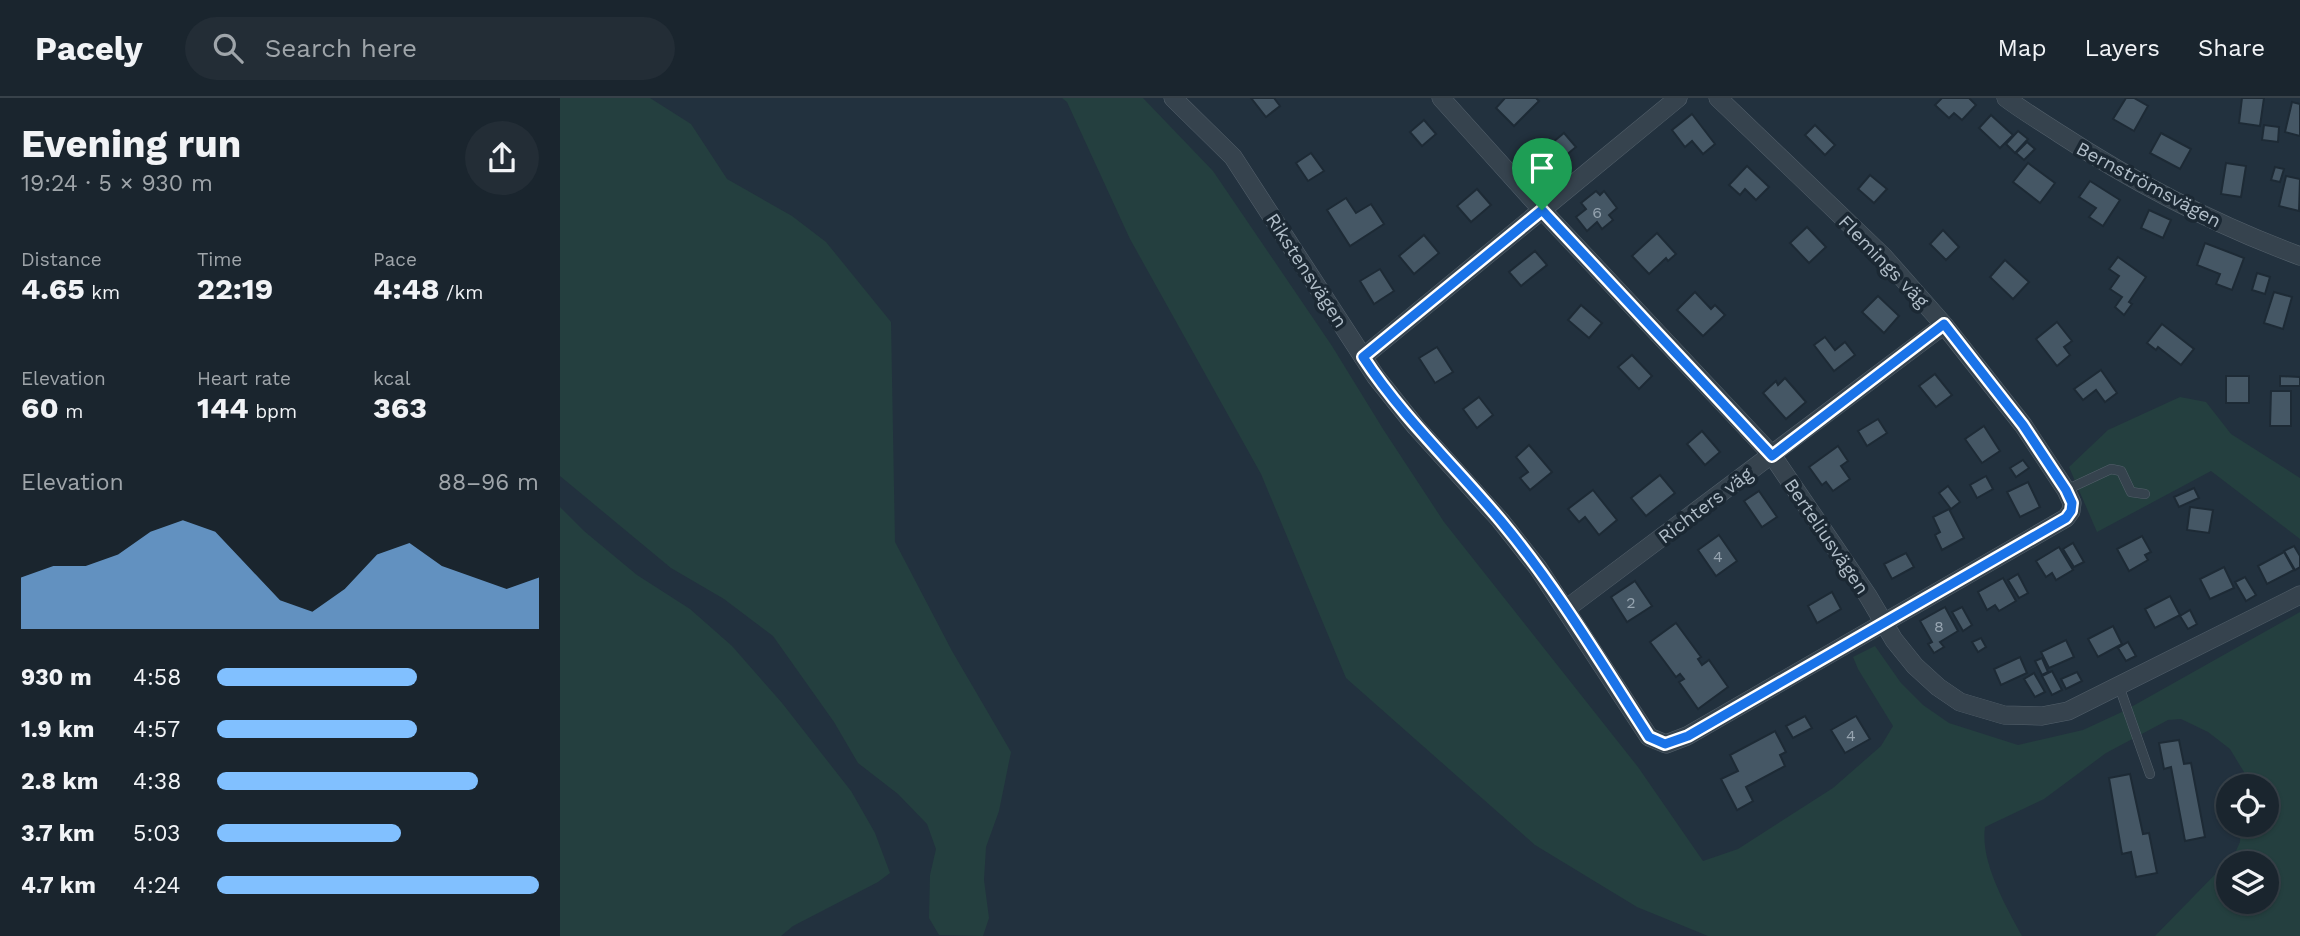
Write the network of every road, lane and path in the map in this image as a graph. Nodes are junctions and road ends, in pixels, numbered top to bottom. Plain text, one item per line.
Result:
1 (1172, 98) edge
2 (1441, 98) edge
3 (1678, 98) edge
4 (1718, 98) edge
5 (2006, 98) edge
6 (1542, 210) junction
7 (2300, 256) edge
8 (1944, 324) junction
9 (1363, 357) junction
10 (1772, 456) junction
11 (2066, 490) junction
12 (2145, 494) dead end
13 (2300, 595) edge
14 (1566, 609) junction
15 (1883, 623) junction
16 (2119, 686) junction
17 (2150, 774) dead end

1 - 9 street, Rikstensvägen
2 - 6 street, Berteliusvägen
3 - 6 street
4 - 8 street, Flemings väg
5 - 7 street, Bernströmsvägen
6 - 9 street
6 - 10 street, Berteliusvägen
8 - 10 street, Richters väg
8 - 11 street, Flemings väg
9 - 14 street, Rikstensvägen
10 - 14 street, Richters väg
10 - 15 street, Berteliusvägen
11 - 12 lane
11 - 15 street, Flemings väg
13 - 16 street, Berteliusvägen
14 - 15 street, Rikstensvägen
15 - 16 street, Berteliusvägen
16 - 17 lane

